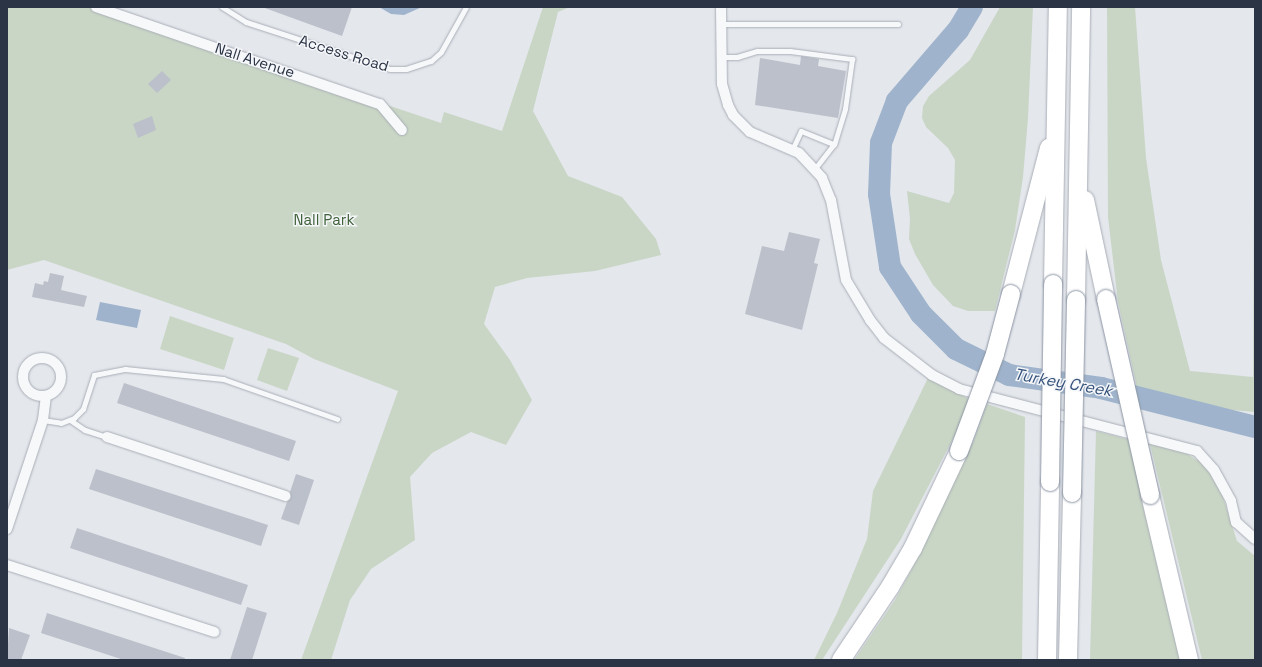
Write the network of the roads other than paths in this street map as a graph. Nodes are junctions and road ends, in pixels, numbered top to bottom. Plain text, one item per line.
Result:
1 (96, 7) edge
2 (222, 7) edge
3 (466, 7) edge
4 (721, 7) edge
5 (1058, 7) edge
6 (1081, 7) edge
7 (721, 24) junction
8 (898, 24) dead end
9 (722, 57) junction
10 (1056, 122) junction
11 (402, 130) dead end
12 (834, 144) junction
13 (792, 150) junction
14 (815, 168) junction
15 (1078, 168) junction
16 (46, 397) dead end
17 (337, 419) dead end
18 (43, 420) junction
19 (70, 420) junction
20 (107, 438) joint
21 (285, 496) dead end
22 (7, 529) edge
23 (1255, 539) edge
24 (7, 565) edge
25 (214, 632) dead end
26 (841, 660) edge
27 (1047, 660) edge
28 (1068, 660) edge
29 (1189, 660) edge

1 - 11 street, Nall Avenue
2 - 3 lane, Access Road
4 - 7 street
5 - 10 highway
6 - 15 highway
7 - 8 lane
7 - 9 street
9 - 12 lane
9 - 13 street
10 - 26 highway, bridge
10 - 27 highway, bridge
12 - 13 lane
12 - 14 lane
13 - 14 street
14 - 23 street
15 - 28 highway, bridge
15 - 29 highway, bridge
16 - 18 street
17 - 19 lane
18 - 19 lane
18 - 22 street
19 - 20 lane
20 - 21 street
24 - 25 street

